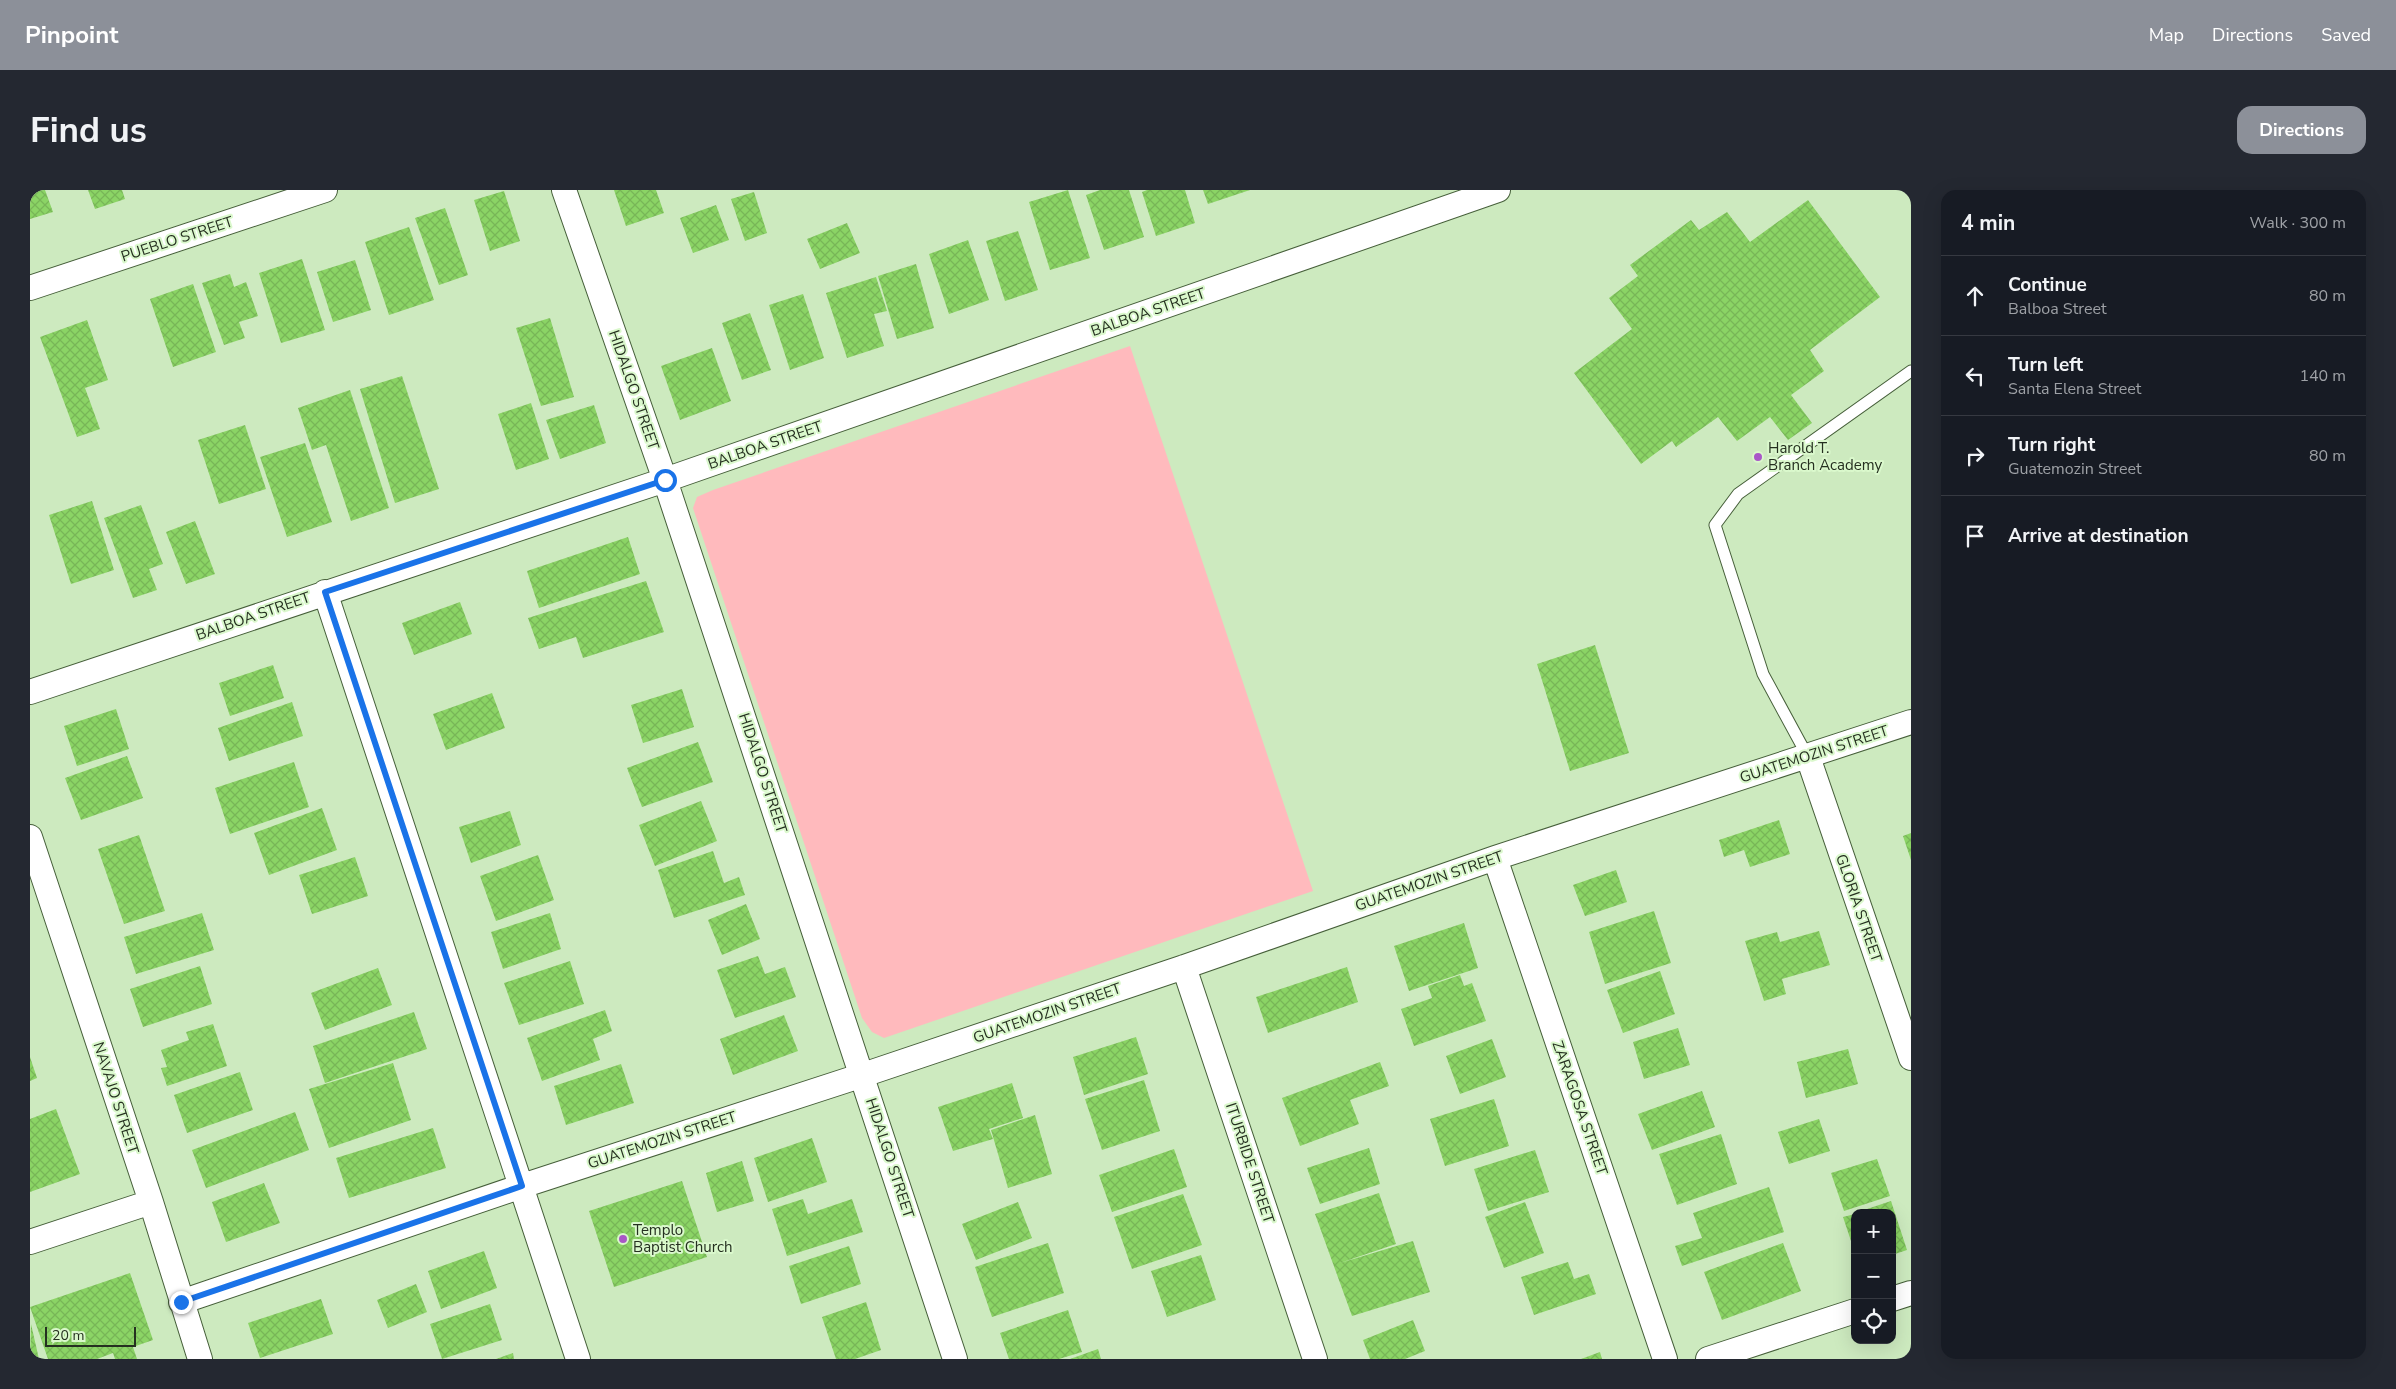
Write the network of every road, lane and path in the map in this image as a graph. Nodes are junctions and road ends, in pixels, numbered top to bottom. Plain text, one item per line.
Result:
1 (325, 190) edge
2 (564, 190) edge
3 (1498, 190) edge
4 (30, 288) edge
5 (1911, 371) edge
6 (665, 480) junction
7 (325, 592) junction
8 (30, 692) edge
9 (1911, 722) edge
10 (1808, 757) junction
11 (30, 837) edge
12 (1495, 858) junction
13 (1184, 967) junction
14 (1911, 1058) edge
15 (863, 1075) junction
16 (522, 1186) junction
17 (151, 1202) junction
18 (30, 1242) edge
19 (1911, 1293) edge
20 (1896, 1298) edge
21 (181, 1302) junction
22 (1851, 1312) edge
23 (200, 1359) edge
24 (578, 1359) edge
25 (955, 1359) edge
26 (1315, 1359) edge
27 (1665, 1359) edge
28 (1708, 1359) edge

1 - 4 street, PUEBLO STREET
2 - 6 street, HIDALGO STREET
3 - 6 street, BALBOA STREET
5 - 10 lane
6 - 7 street, BALBOA STREET
6 - 15 street, HIDALGO STREET
7 - 8 street, BALBOA STREET
7 - 16 street
9 - 10 street, GUATEMOZIN STREET
10 - 12 street, GUATEMOZIN STREET
10 - 14 street, GLORIA STREET
11 - 17 street, NAVAJO STREET
12 - 13 street, GUATEMOZIN STREET
12 - 27 street, ZARAGOSA STREET
13 - 15 street, GUATEMOZIN STREET
13 - 26 street, ITURBIDE STREET
15 - 16 street, GUATEMOZIN STREET
15 - 25 street, HIDALGO STREET
16 - 21 street, GUATEMOZIN STREET
16 - 24 street
17 - 18 street
17 - 21 street, NAVAJO STREET
19 - 20 street
21 - 23 street, NAVAJO STREET
22 - 28 street

